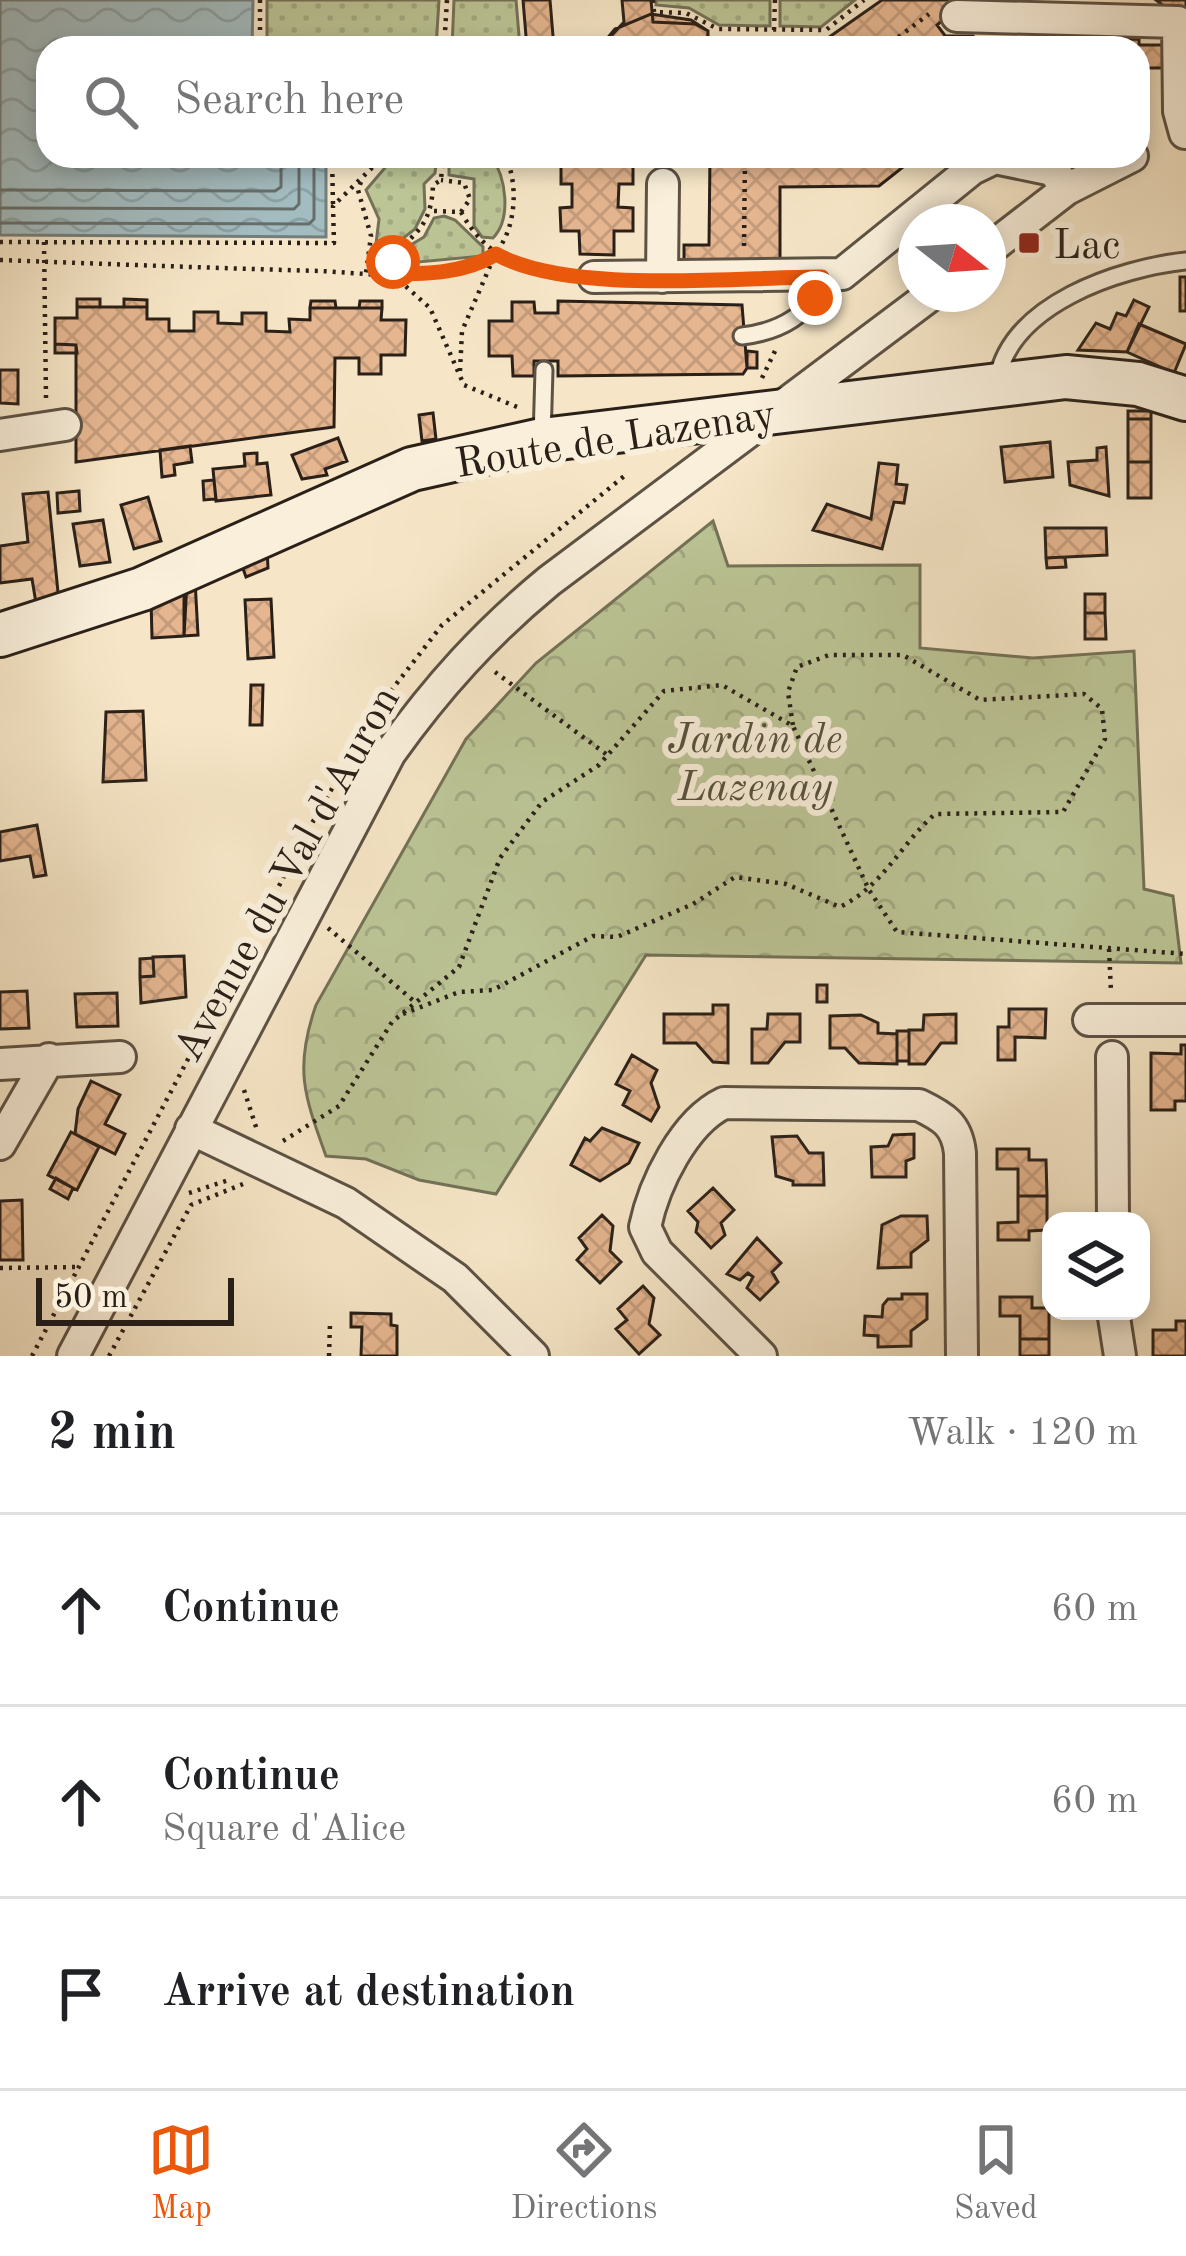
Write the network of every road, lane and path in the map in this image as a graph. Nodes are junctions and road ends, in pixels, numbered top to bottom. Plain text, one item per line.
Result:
1 (260, 0) edge
2 (447, 0) edge
3 (652, 0) edge
4 (775, 0) edge
5 (864, 0) edge
6 (957, 16) joint
7 (774, 29) junction
8 (260, 36) edge
9 (445, 36) edge
10 (900, 36) edge
11 (1185, 133) edge
12 (1150, 148) edge
13 (332, 168) edge
14 (373, 168) edge
15 (442, 168) edge
16 (508, 168) edge
17 (745, 168) edge
18 (975, 168) edge
19 (1058, 172) edge
20 (364, 177) junction
21 (441, 180) junction
22 (663, 184) dead end
23 (333, 206) junction
24 (432, 211) junction
25 (461, 212) junction
26 (1006, 230) edge
27 (0, 242) edge
28 (44, 242) junction
29 (496, 254) junction
30 (744, 254) dead end
31 (0, 260) edge
32 (1186, 261) edge
33 (44, 262) junction
34 (366, 273) junction
35 (392, 274) junction
36 (595, 277) joint
37 (662, 277) junction
38 (822, 277) junction
39 (904, 312) edge
40 (780, 328) junction
41 (742, 336) dead end
42 (544, 370) dead end
43 (460, 376) junction
44 (996, 384) junction
45 (1186, 399) edge
46 (762, 404) junction
47 (56, 426) joint
48 (542, 434) junction
49 (0, 435) edge
50 (628, 473) dead end
51 (634, 485) dead end
52 (0, 635) edge
53 (485, 665) dead end
54 (793, 726) junction
55 (607, 755) junction
56 (869, 890) junction
57 (324, 925) dead end
58 (1186, 954) edge
59 (415, 1002) junction
60 (398, 1016) junction
61 (1089, 1020) dead end
62 (1186, 1020) edge
63 (120, 1057) dead end
64 (1112, 1058) dead end
65 (49, 1059) junction
66 (0, 1064) edge
67 (191, 1129) junction
68 (0, 1144) edge
69 (257, 1161) junction
70 (1113, 1212) edge
71 (0, 1268) edge
72 (78, 1268) dead end
73 (1114, 1320) edge
74 (330, 1324) dead end
75 (73, 1356) edge
76 (109, 1356) edge
77 (329, 1356) edge
78 (533, 1356) edge
79 (761, 1356) edge
80 (962, 1356) edge
81 (1120, 1356) edge

1 - 8 path
2 - 9 path
3 - 7 path
4 - 7 path
5 - 7 path
6 - 10 path
6 - 11 street
11 - 12 street
13 - 23 path
14 - 20 path
15 - 21 path
16 - 29 path
17 - 30 path
18 - 38 street
19 - 26 street
20 - 23 path
20 - 34 path
21 - 24 path
21 - 25 path
22 - 37 street
23 - 28 path
24 - 25 path
24 - 35 path
25 - 29 path
27 - 28 path
28 - 33 path
29 - 35 path
29 - 36 path
29 - 43 path
31 - 33 path
32 - 44 lane
33 - 34 path
33 - 47 path
34 - 35 path
35 - 43 path
36 - 37 street
37 - 38 street
38 - 40 lane
39 - 46 street, Avenue du Val d'Auron
40 - 41 lane
40 - 46 path
42 - 48 lane
43 - 48 path
44 - 45 street, Route de Lazenay
44 - 46 street, Route de Lazenay
46 - 48 street, Route de Lazenay
46 - 67 street, Avenue du Val d'Auron
47 - 49 street
48 - 52 street, Route de Lazenay
50 - 51 path
53 - 55 path
54 - 55 path
54 - 56 path
54 - 56 path
55 - 59 path
56 - 58 path
56 - 60 path
57 - 59 path
59 - 60 path
60 - 69 path
61 - 62 street
63 - 65 street
64 - 70 street
65 - 66 street
65 - 68 street
67 - 69 street
67 - 75 street, Avenue du Val d'Auron
69 - 76 path
69 - 78 street
71 - 72 path
73 - 81 street
74 - 77 path
79 - 80 street

